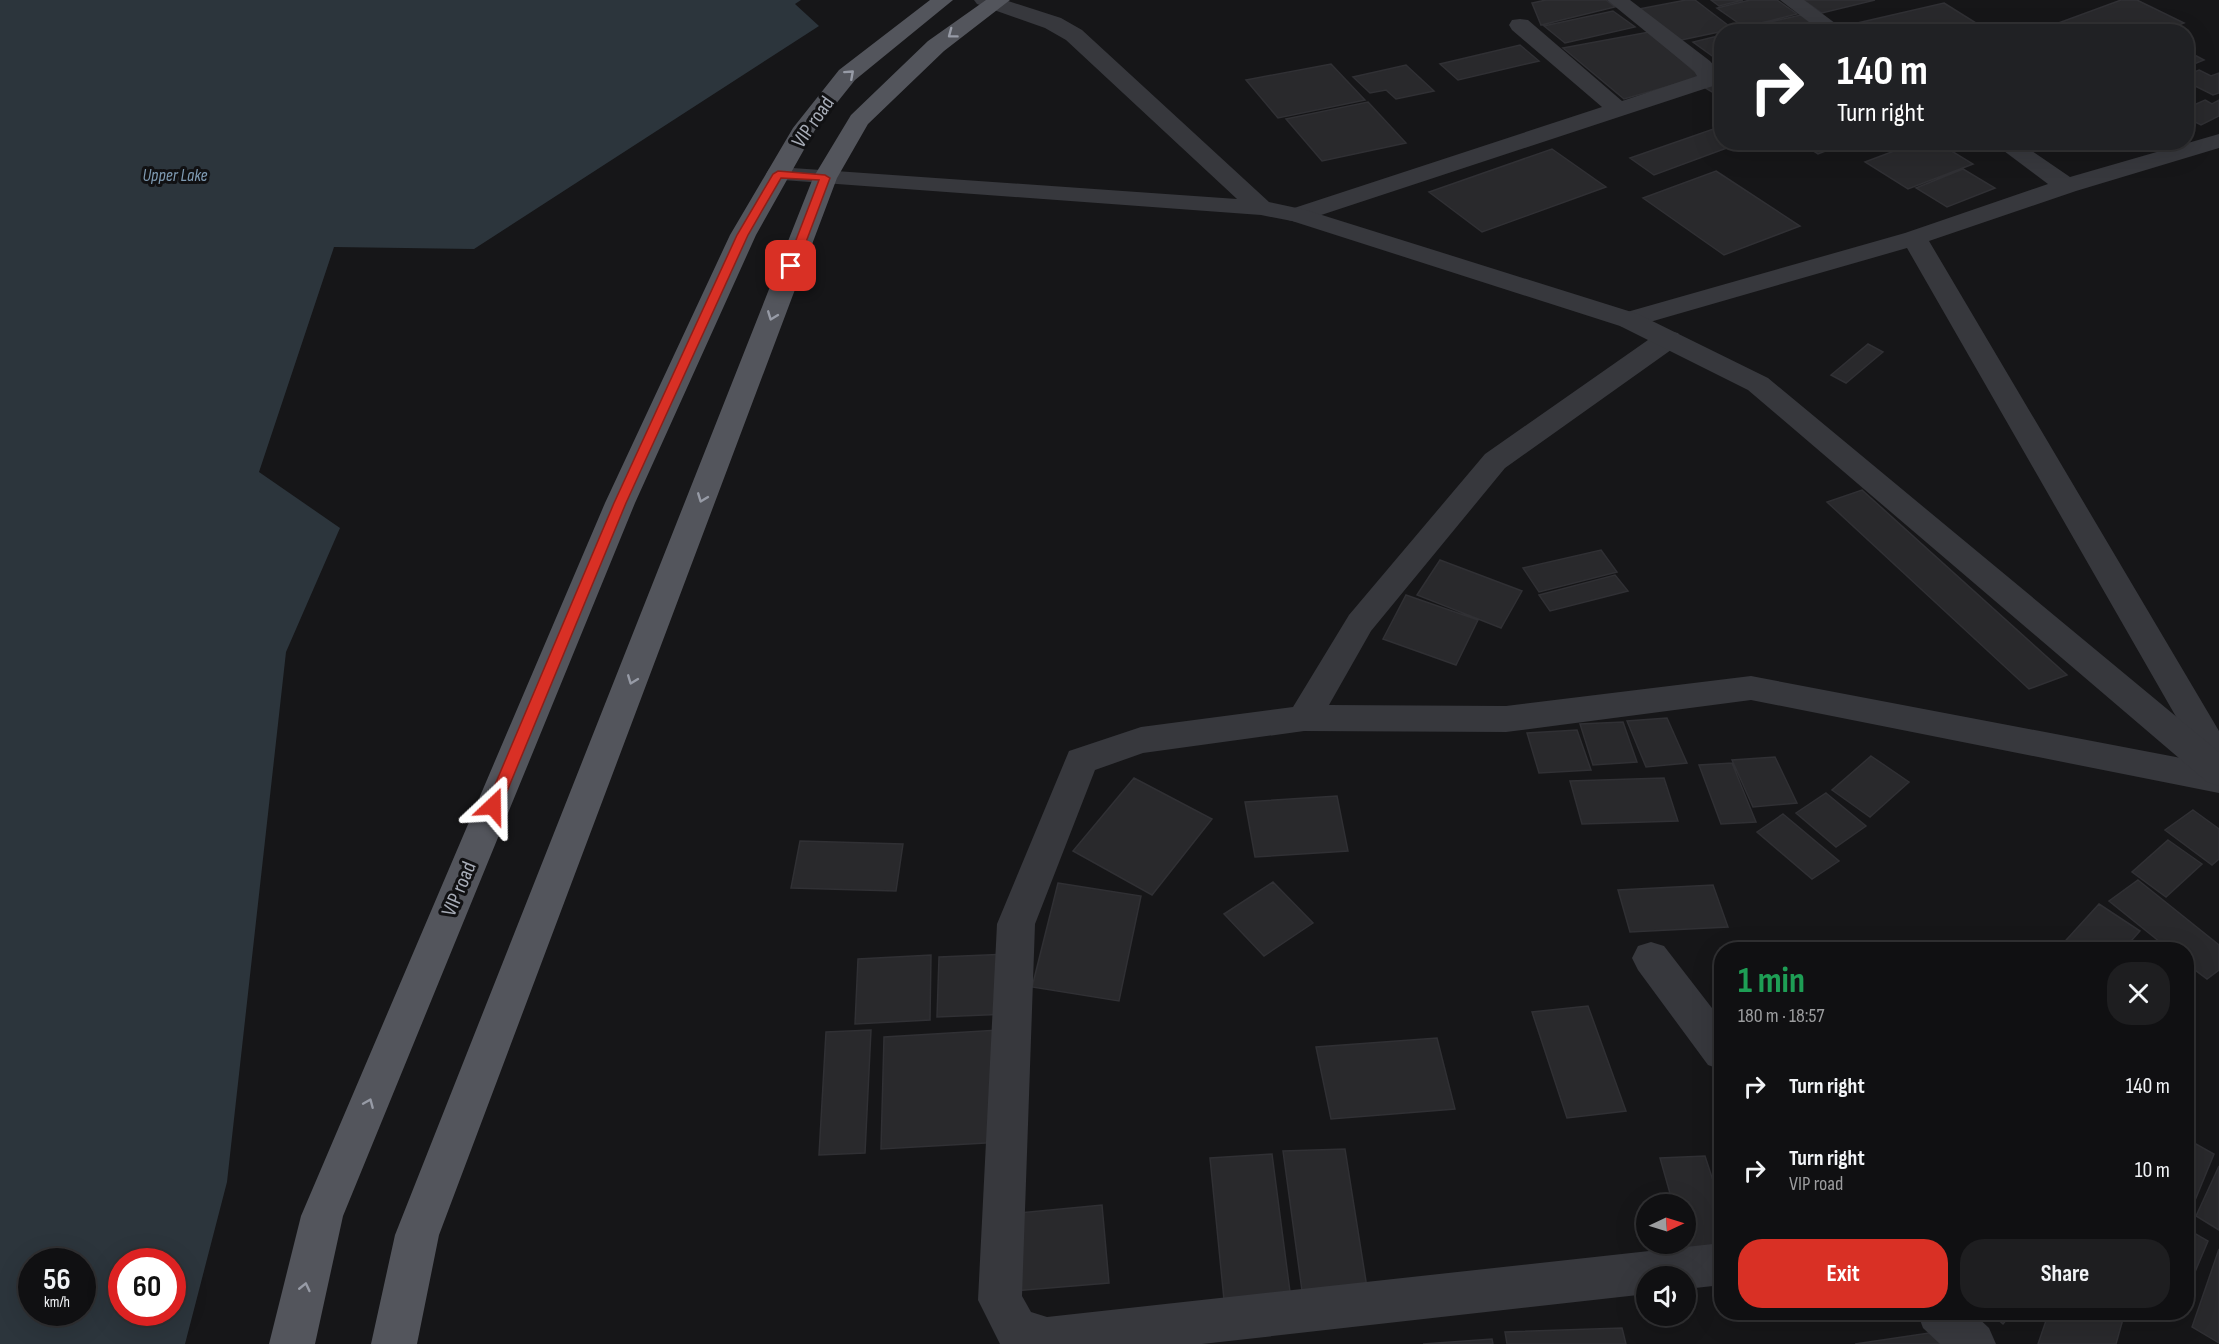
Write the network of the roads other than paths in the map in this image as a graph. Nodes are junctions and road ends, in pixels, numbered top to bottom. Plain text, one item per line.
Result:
1 (943, 0) edge
2 (1617, 0) edge
3 (1790, 0) edge
4 (993, 1) edge
5 (1825, 24) edge
6 (1520, 25) dead end
7 (1620, 110) junction
8 (2219, 141) edge
9 (2194, 148) edge
10 (2015, 150) edge
11 (2189, 150) edge
12 (778, 174) junction
13 (825, 178) junction
14 (2067, 186) junction
15 (1261, 208) junction
16 (1297, 215) junction
17 (1914, 238) junction
18 (1629, 320) junction
19 (1668, 339) junction
20 (1304, 718) junction
21 (2219, 761) edge
22 (2219, 772) edge
23 (2219, 779) edge
24 (1651, 958) dead end
25 (1714, 1041) edge
26 (1714, 1265) edge
27 (1947, 1320) edge
28 (292, 1344) edge
29 (394, 1344) edge
30 (1972, 1344) edge

12 -> 1 main road, VIP road
2 - 7 street
3 - 5 street
4 -> 13 main road, VIP road
4 - 15 street
6 - 7 street
7 - 16 street
8 - 9 street
10 - 14 street
11 - 14 street
12 - 13 street
28 -> 12 main road, VIP road
13 - 15 street
13 -> 29 main road, VIP road
14 - 17 street
15 - 16 street
16 - 18 street
17 - 18 street
17 - 21 street
18 - 19 street
19 - 20 street
19 - 22 street
20 - 23 street
20 - 26 street
24 - 25 street
27 - 30 street

